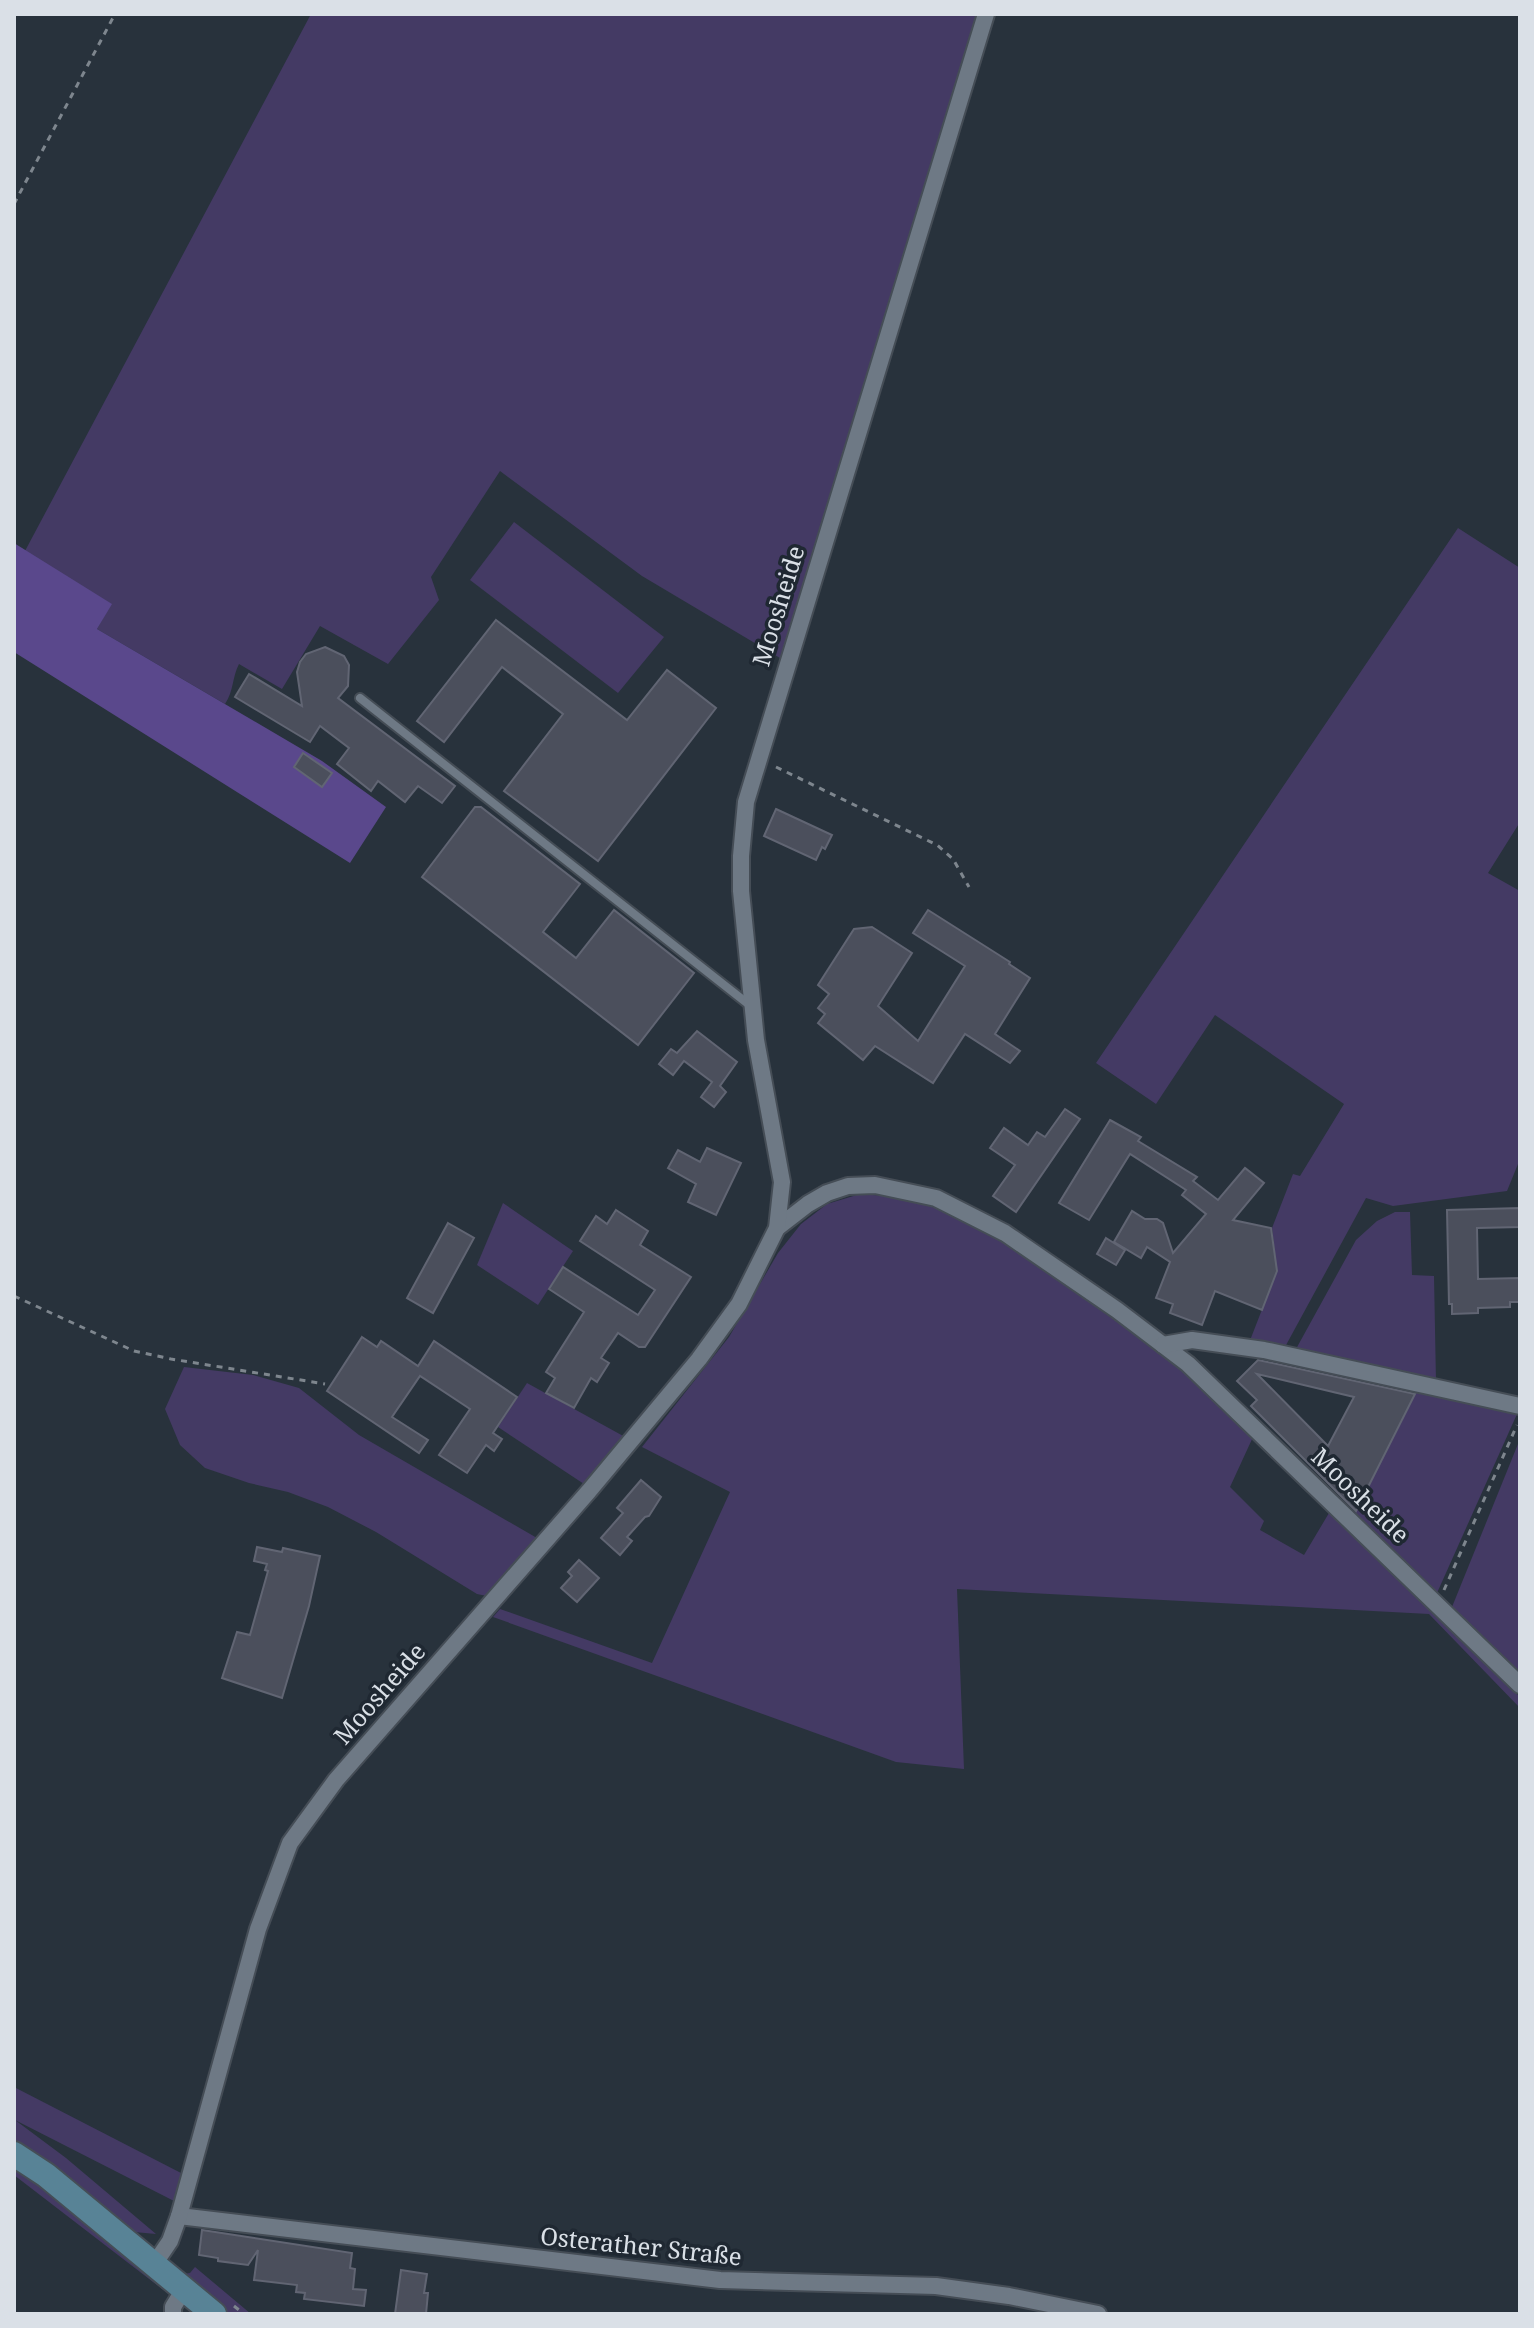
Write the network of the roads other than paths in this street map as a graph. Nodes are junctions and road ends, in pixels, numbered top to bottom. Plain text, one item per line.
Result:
1 (986, 14) edge
2 (360, 698) dead end
3 (752, 1008) junction
4 (777, 1228) junction
5 (1163, 1345) junction
6 (1520, 1406) edge
7 (1520, 1685) edge
8 (14, 2154) edge
9 (179, 2216) junction
10 (155, 2263) junction
11 (184, 2289) junction
12 (173, 2314) edge
13 (214, 2314) edge
14 (1098, 2314) edge

1 - 3 street, Moosheide
2 - 3 lane
3 - 4 street, Moosheide
4 - 5 street, Moosheide
4 - 9 street, Moosheide
5 - 6 street
5 - 7 street, Moosheide
8 - 10 main road
9 - 10 street, Moosheide
9 - 14 street, Osterather Straße
10 - 11 main road
11 - 12 street
11 - 13 main road

